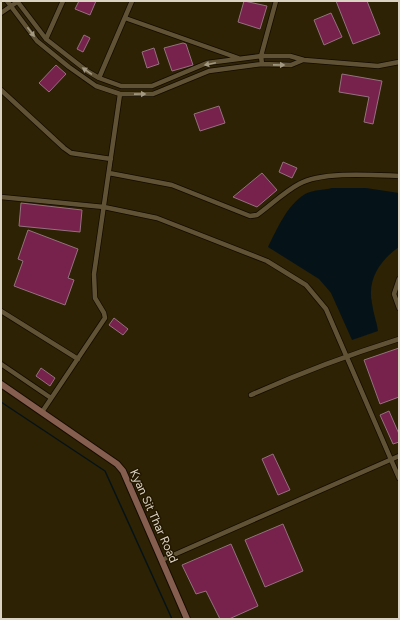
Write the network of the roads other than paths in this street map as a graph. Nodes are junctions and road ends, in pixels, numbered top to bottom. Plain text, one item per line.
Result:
1 (7, 1) edge
2 (17, 1) edge
3 (63, 1) edge
4 (132, 1) edge
5 (269, 1) edge
6 (276, 2) edge
7 (11, 7) junction
8 (1, 13) edge
9 (125, 18) junction
10 (46, 38) junction
11 (261, 56) junction
12 (241, 59) junction
13 (304, 60) junction
14 (399, 62) edge
15 (262, 64) junction
16 (99, 78) junction
17 (1, 90) edge
18 (120, 94) junction
19 (111, 159) junction
20 (109, 173) junction
21 (399, 176) edge
22 (1, 197) edge
23 (104, 207) junction
24 (399, 279) edge
25 (399, 308) edge
26 (1, 311) edge
27 (399, 339) edge
28 (346, 356) junction
29 (78, 358) junction
30 (1, 364) edge
31 (1, 384) edge
32 (251, 395) dead end
33 (51, 398) junction
34 (42, 412) junction
35 (399, 456) edge
36 (391, 459) junction
37 (399, 478) edge
38 (162, 560) junction
39 (187, 619) edge

1 - 7 street
2 - 7 street
2 - 10 street
3 - 10 street
4 - 9 street
5 - 6 street
6 - 11 street
7 - 8 street
7 -> 18 street
9 - 12 street
9 - 16 street
16 -> 10 street
11 - 12 street
11 - 13 street
11 - 15 street
12 -> 16 street
13 - 14 street
15 -> 13 street
18 -> 15 street
17 - 19 street
18 - 19 street
19 - 20 street
20 - 21 street
20 - 23 street
22 - 23 street
23 - 28 street
23 - 29 street
24 - 25 street
26 - 29 street
27 - 28 street
28 - 32 street
28 - 36 street
29 - 33 street
30 - 33 street
31 - 34 main road, Kyan Sit Thar Road
33 - 34 street
34 - 38 main road, Kyan Sit Thar Road
35 - 36 street
36 - 37 street
36 - 38 street
38 - 39 main road, Kyan Sit Thar Road

